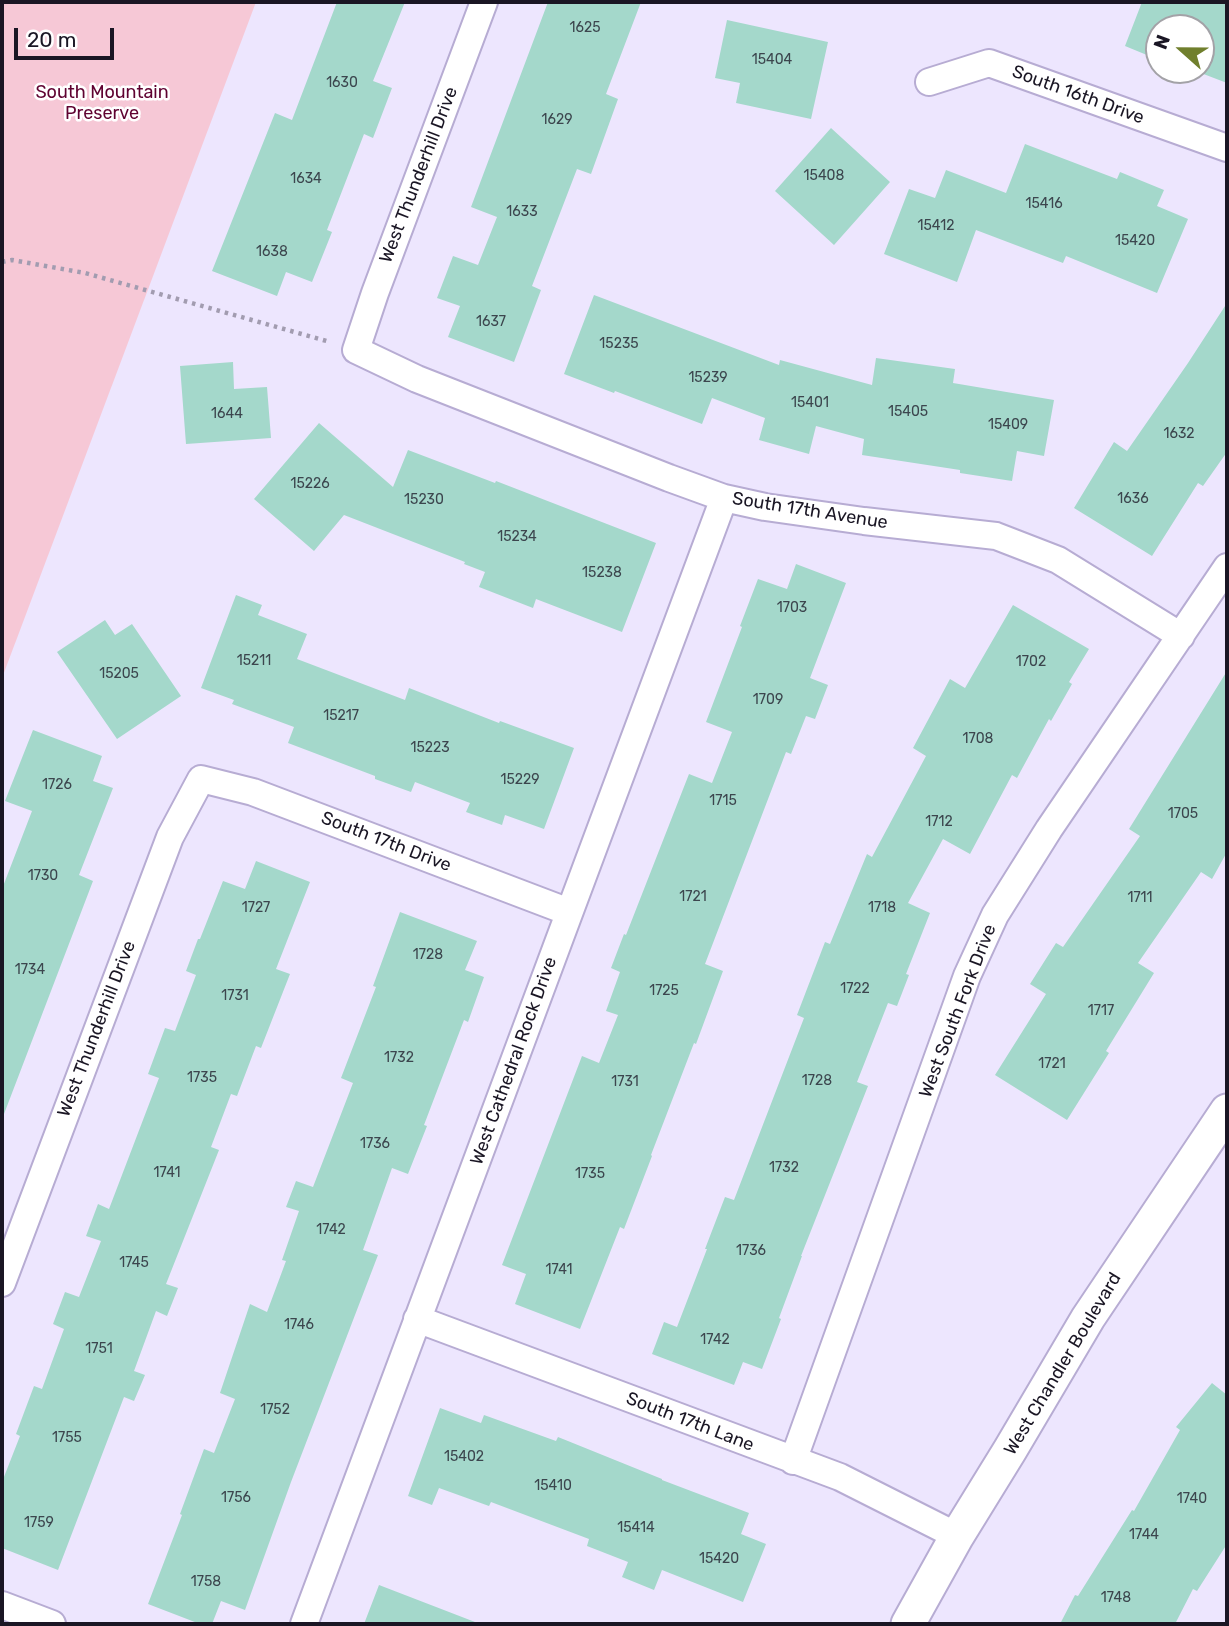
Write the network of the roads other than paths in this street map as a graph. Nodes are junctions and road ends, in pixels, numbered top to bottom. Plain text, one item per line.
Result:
1 (484, 2) edge
2 (929, 82) dead end
3 (1227, 148) edge
4 (356, 350) joint
5 (724, 498) junction
6 (1227, 567) edge
7 (1181, 636) junction
8 (201, 779) joint
9 (569, 912) junction
10 (1227, 1111) edge
11 (2, 1283) edge
12 (417, 1319) junction
13 (793, 1461) junction
14 (957, 1536) junction
15 (2, 1605) edge
16 (52, 1624) edge
17 (304, 1624) edge
18 (908, 1624) edge

1 - 4 street, West Thunderhill Drive
2 - 3 street, South 16th Drive
4 - 5 street, South 17th Avenue
5 - 7 street, South 17th Avenue
5 - 9 street, West Cathedral Rock Drive
6 - 7 street, West South Fork Drive
7 - 13 street, West South Fork Drive
8 - 9 street, South 17th Drive
8 - 11 street, West Thunderhill Drive
9 - 12 street, West Cathedral Rock Drive
10 - 14 street, West Chandler Boulevard
12 - 13 street, South 17th Lane
12 - 17 street, West Cathedral Rock Drive
13 - 14 street, South 17th Lane
14 - 18 street, West Chandler Boulevard
15 - 16 street

